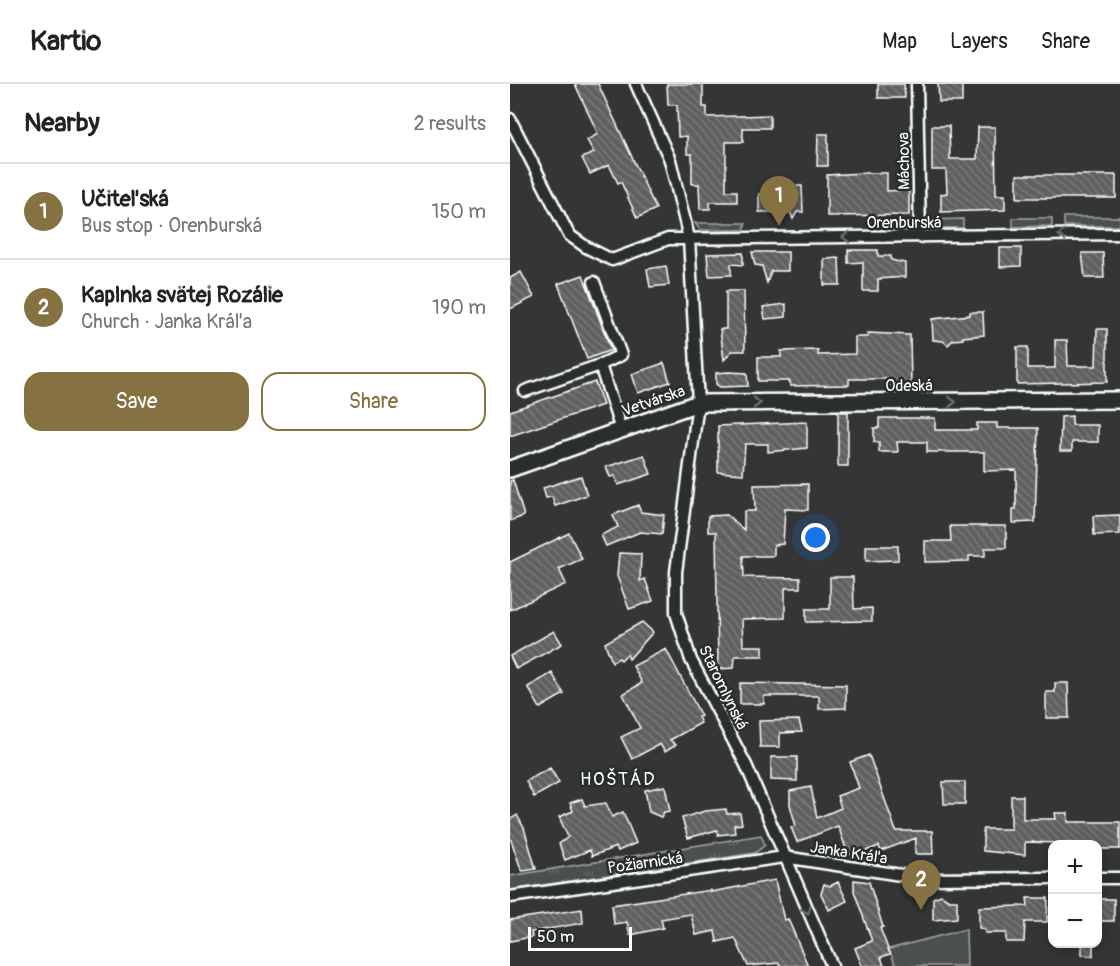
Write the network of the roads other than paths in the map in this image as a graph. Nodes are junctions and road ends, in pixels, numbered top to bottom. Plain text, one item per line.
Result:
1 (636, 84) edge
2 (917, 84) edge
3 (510, 119) edge
4 (1120, 234) edge
5 (920, 237) junction
6 (689, 238) junction
7 (594, 282) dead end
8 (600, 365) junction
9 (525, 391) dead end
10 (1120, 400) edge
11 (698, 403) junction
12 (621, 430) junction
13 (510, 469) edge
14 (784, 857) junction
15 (1048, 878) edge
16 (1102, 878) edge
17 (1120, 878) edge
18 (510, 897) edge
19 (832, 966) edge

1 - 6 street, Staromlynská
2 - 5 street, Máchova
3 - 6 street, Orenburská
4 -> 5 street, Orenburská
5 -> 6 street, Orenburská
6 - 11 street, Staromlynská
7 - 8 street
8 - 9 street
8 - 12 street, Vetvárska
11 -> 10 street, Odeská
11 - 12 street, Vetvárska
11 - 14 street, Staromlynská
12 - 13 street, Vetvárska
14 - 15 street, Janka Kráľa
14 - 18 street, Požiarnická
14 -> 19 street, Staromlynská
16 - 17 street

